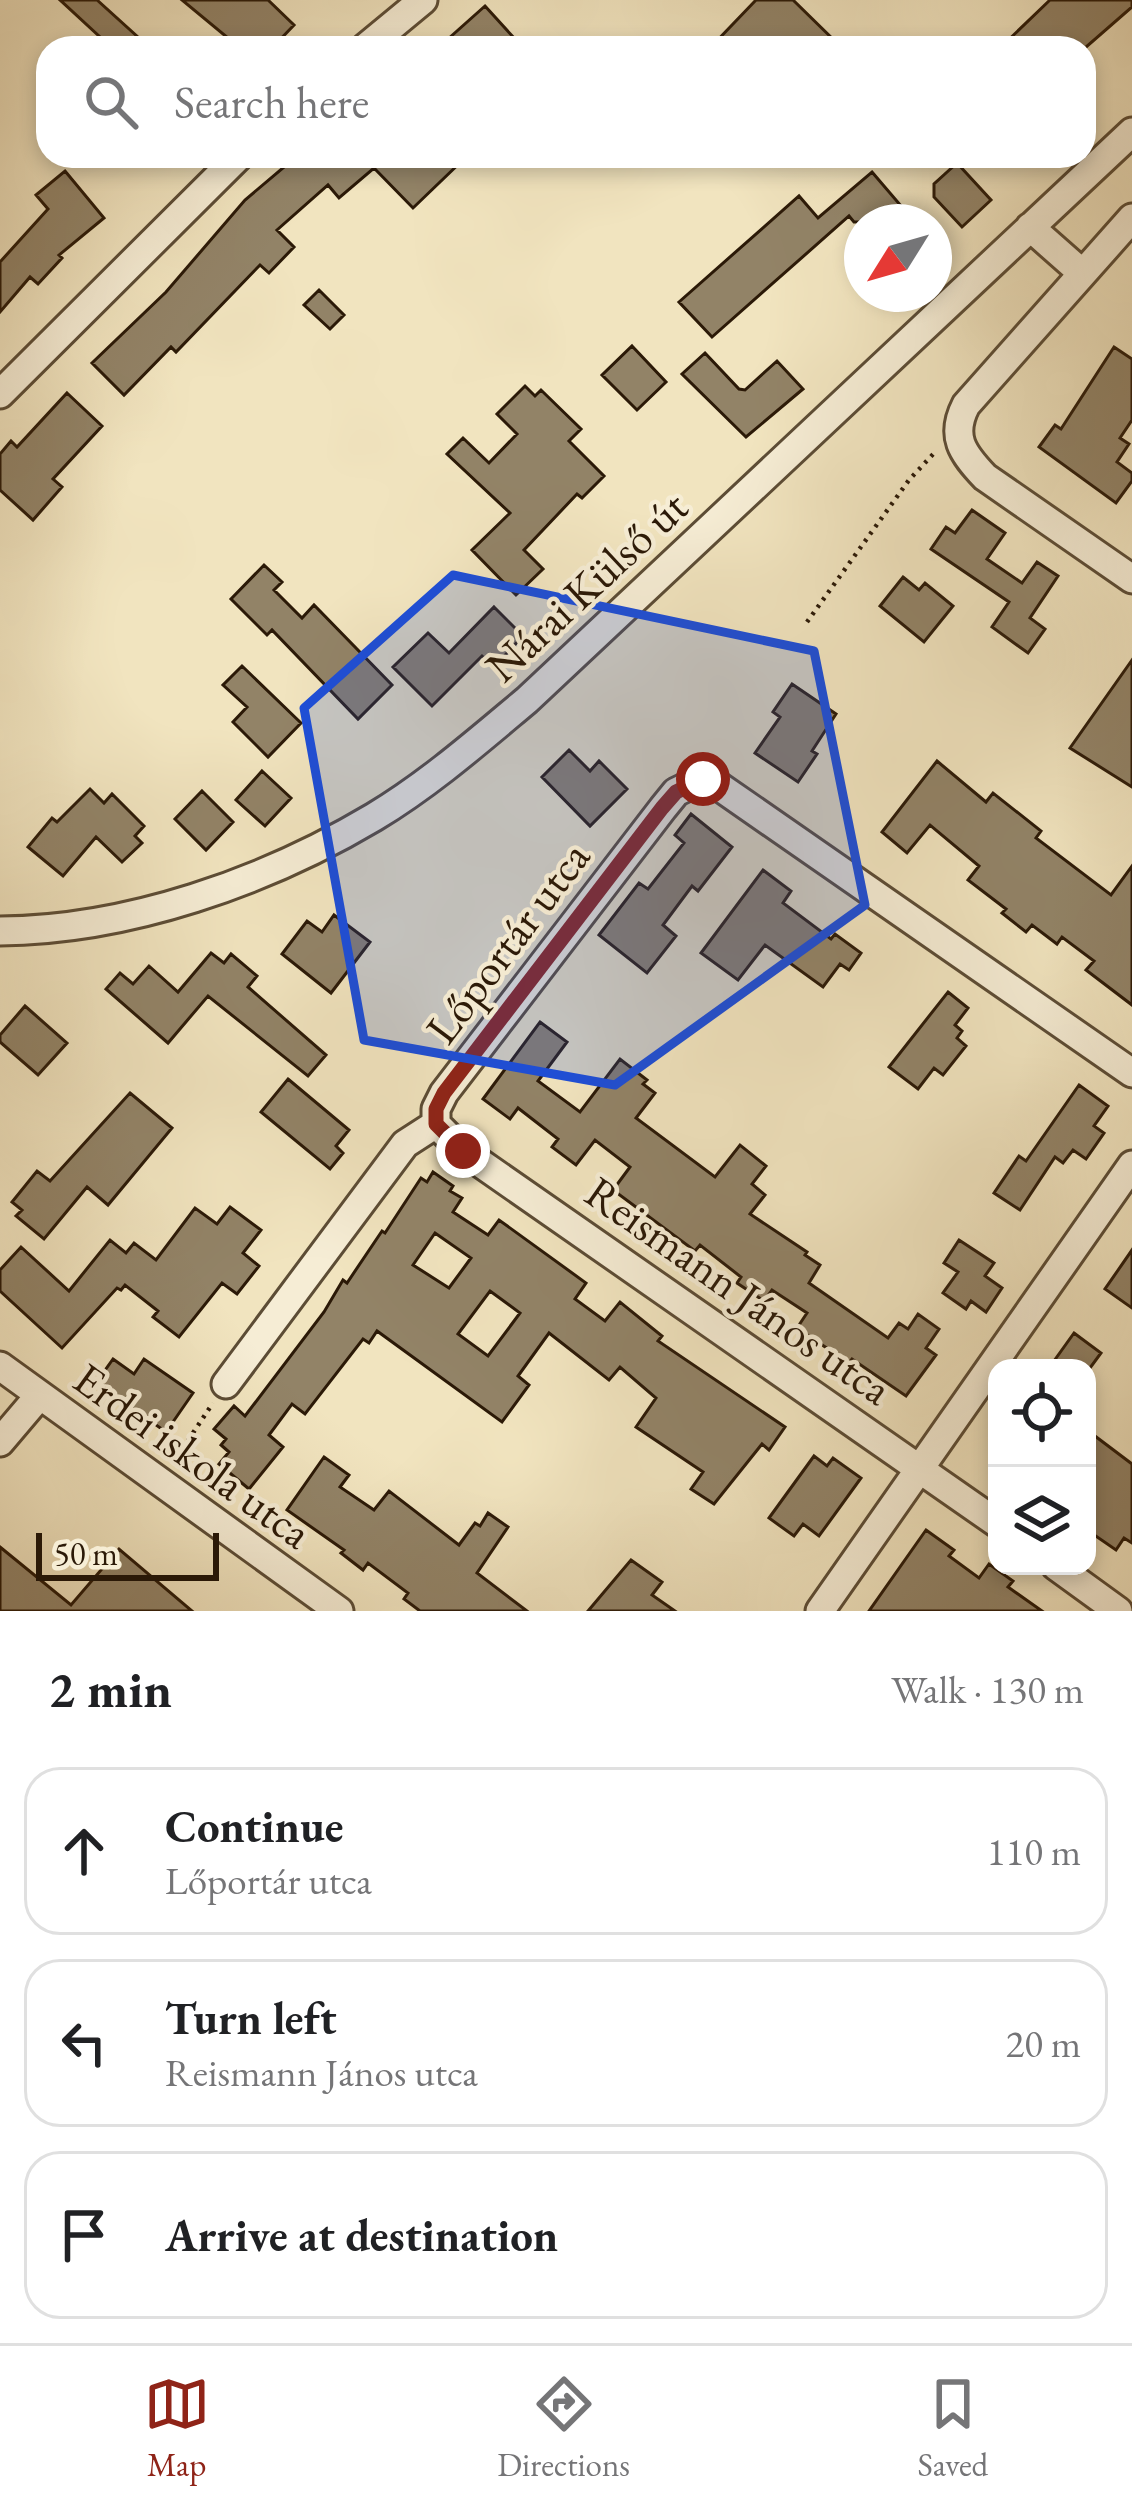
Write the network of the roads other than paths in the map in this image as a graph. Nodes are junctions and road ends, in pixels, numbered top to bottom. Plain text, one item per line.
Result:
1 (423, 0) edge
2 (379, 36) edge
3 (1132, 131) edge
4 (1096, 165) edge
5 (227, 168) edge
6 (1092, 168) edge
7 (1132, 218) edge
8 (1030, 226) junction
9 (1082, 273) junction
10 (0, 394) edge
11 (1132, 579) edge
12 (0, 931) edge
13 (1132, 1072) edge
14 (436, 1124) junction
15 (1132, 1166) edge
16 (0, 1366) edge
17 (226, 1384) road end
18 (39, 1396) junction
19 (0, 1442) edge
20 (920, 1466) junction
21 (988, 1515) edge
22 (1068, 1575) edge
23 (339, 1611) edge
24 (820, 1611) edge
25 (1118, 1611) edge

1 - 2 street
3 - 4 street, Nárai Külső út
5 - 10 street
6 - 8 street, Nárai Külső út
7 - 9 street
8 - 9 street
8 - 12 street, Nárai Külső út
9 - 11 street
13 - 14 street, Lőportár utca
14 - 17 street, Lőportár utca
14 - 20 street, Reismann János utca
15 - 20 street
16 - 18 street, Erdei iskola utca
18 - 19 street
18 - 23 street, Erdei iskola utca
20 - 21 street, Reismann János utca
20 - 24 street
22 - 25 street

